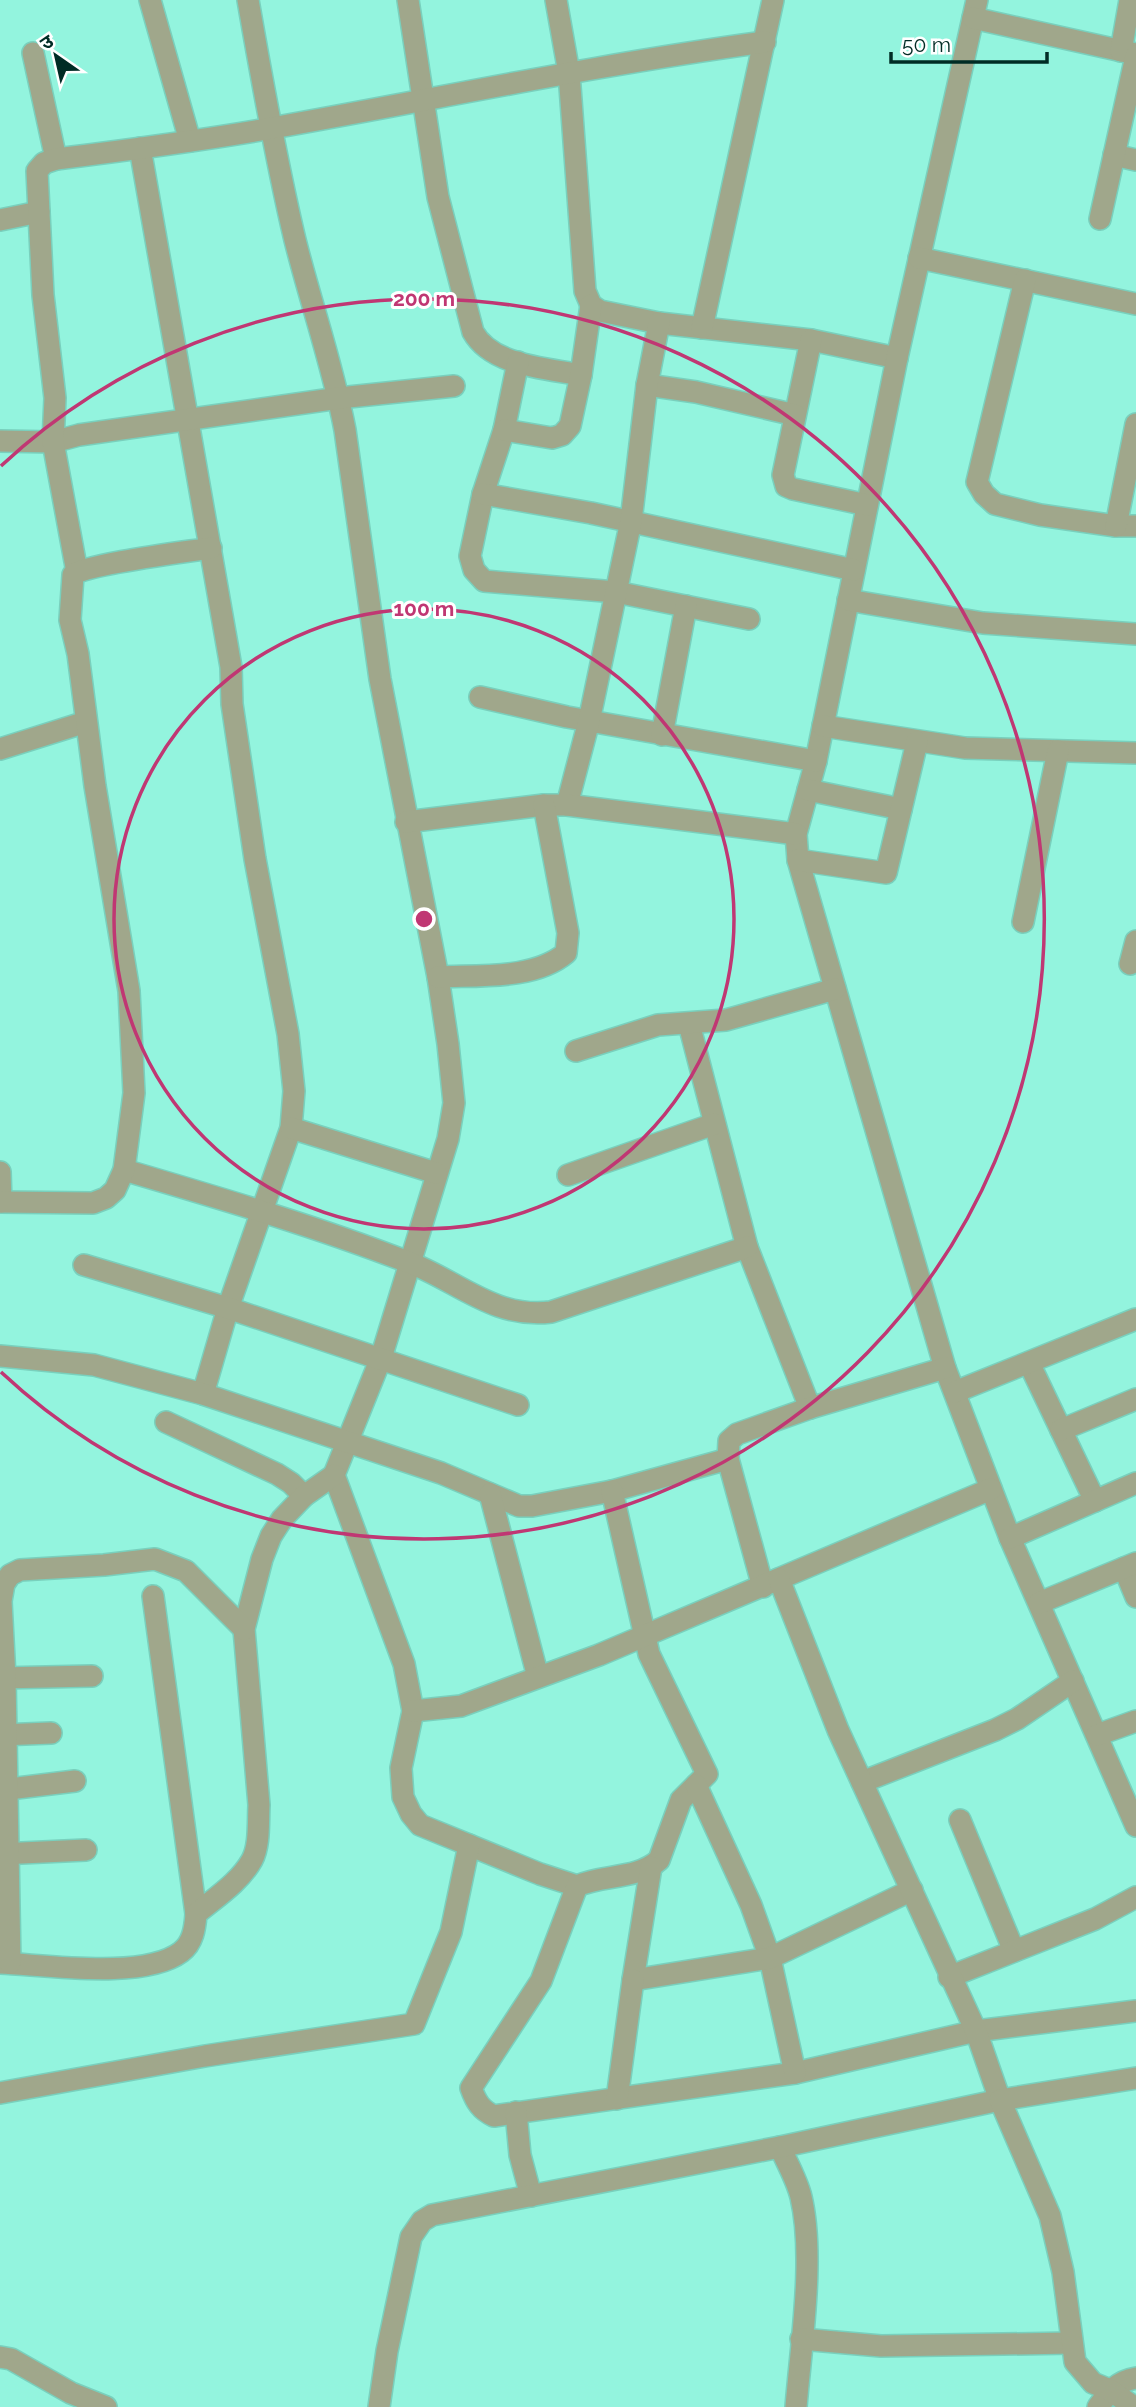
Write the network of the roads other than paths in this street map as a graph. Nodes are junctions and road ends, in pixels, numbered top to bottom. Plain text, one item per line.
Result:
1 (150, 0) edge
2 (248, 0) edge
3 (408, 0) edge
4 (556, 0) edge
5 (773, 0) edge
6 (1130, 0) edge
7 (975, 9) edge
8 (765, 42) junction
9 (33, 53) dead end
10 (1131, 54) edge
11 (569, 73) junction
12 (423, 99) junction
13 (270, 129) junction
14 (190, 141) junction
15 (140, 148) junction
16 (1114, 155) junction
17 (56, 159) junction
18 (1136, 160) edge
19 (39, 212) junction
20 (0, 219) edge
21 (1100, 219) dead end
22 (919, 258) junction
23 (1024, 281) junction
24 (591, 304) junction
25 (1136, 304) edge
26 (659, 323) junction
27 (702, 328) junction
28 (811, 340) junction
29 (897, 358) junction
30 (518, 362) junction
31 (581, 375) junction
32 (647, 385) junction
33 (454, 386) dead end
34 (339, 398) junction
35 (796, 415) junction
36 (188, 419) junction
37 (1136, 424) edge
38 (505, 430) junction
39 (0, 441) edge
40 (53, 442) junction
41 (483, 494) junction
42 (867, 505) junction
43 (631, 521) junction
44 (1126, 526) edge
45 (211, 548) junction
46 (854, 570) junction
47 (77, 572) junction
48 (616, 593) junction
49 (848, 600) junction
50 (686, 606) junction
51 (749, 619) dead end
52 (1136, 634) edge
53 (480, 697) dead end
54 (589, 721) junction
55 (86, 722) junction
56 (823, 726) junction
57 (662, 735) junction
58 (917, 741) junction
59 (0, 749) edge
60 (1058, 751) junction
61 (1136, 753) edge
62 (816, 761) junction
63 (808, 790) junction
64 (544, 805) junction
65 (568, 805) junction
66 (901, 809) junction
67 (406, 822) junction
68 (796, 834) junction
69 (797, 860) junction
70 (1023, 922) dead end
71 (1136, 941) edge
72 (1130, 964) dead end
73 (438, 977) junction
74 (835, 989) junction
75 (689, 1024) junction
76 (576, 1051) dead end
77 (714, 1124) junction
78 (291, 1128) junction
79 (124, 1170) junction
80 (0, 1172) edge
81 (436, 1173) junction
82 (568, 1175) dead end
83 (0, 1202) edge
84 (261, 1211) junction
85 (747, 1247) junction
86 (410, 1262) junction
87 (84, 1265) dead end
88 (228, 1308) junction
89 (1136, 1319) edge
90 (0, 1356) edge
91 (380, 1357) junction
92 (1029, 1363) junction
93 (945, 1368) junction
94 (955, 1392) junction
95 (203, 1394) junction
96 (1136, 1399) edge
97 (518, 1405) dead end
98 (810, 1408) junction
99 (166, 1422) dead end
100 (1061, 1430) junction
101 (349, 1443) junction
102 (728, 1459) junction
103 (334, 1475) junction
104 (1136, 1483) edge
105 (991, 1489) junction
106 (612, 1491) junction
107 (490, 1494) junction
108 (304, 1496) junction
109 (1095, 1501) junction
110 (1010, 1538) junction
111 (1130, 1565) edge
112 (771, 1583) junction
113 (153, 1596) dead end
114 (1136, 1597) edge
115 (1039, 1603) junction
116 (244, 1629) junction
117 (645, 1636) junction
118 (92, 1676) dead end
119 (538, 1677) junction
120 (2, 1678) edge
121 (1073, 1681) junction
122 (412, 1711) junction
123 (1136, 1721) edge
124 (51, 1734) dead end
125 (3, 1735) edge
126 (1097, 1735) junction
127 (75, 1781) dead end
128 (863, 1782) junction
129 (696, 1785) junction
130 (4, 1790) edge
131 (1131, 1803) edge
132 (960, 1820) dead end
133 (1136, 1826) edge
134 (469, 1845) junction
135 (86, 1850) dead end
136 (4, 1854) edge
137 (651, 1867) junction
138 (577, 1886) junction
139 (912, 1890) junction
140 (1136, 1897) edge
141 (196, 1914) junction
142 (1014, 1951) junction
143 (770, 1958) junction
144 (5, 1963) edge
145 (949, 1977) junction
146 (633, 1980) junction
147 (1136, 2011) edge
148 (976, 2031) junction
149 (795, 2073) junction
150 (1136, 2078) edge
151 (0, 2093) edge
152 (617, 2099) junction
153 (1000, 2100) junction
154 (516, 2112) junction
155 (780, 2147) junction
156 (531, 2196) junction
157 (802, 2339) junction
158 (1072, 2343) junction
159 (0, 2357) edge
160 (1136, 2378) edge
161 (1104, 2398) edge
162 (106, 2407) edge
163 (379, 2407) edge
164 (796, 2407) edge
165 (1134, 2407) edge

1 - 14 street
2 - 13 street
3 - 12 street
4 - 11 street
5 - 8 street
6 - 10 street
7 - 10 street
7 - 22 street
8 - 11 street
8 - 27 street
9 - 17 street
10 - 16 street
11 - 12 street
11 - 24 street
12 - 13 street
12 - 30 street
13 - 14 street
13 - 34 street
14 - 15 street
15 - 17 street
15 - 36 street
16 - 18 street
16 - 21 street
17 - 19 street
19 - 20 street
19 - 40 street
22 - 23 street
22 - 29 street
23 - 25 street
23 - 44 street
24 - 26 street
24 - 31 street
26 - 27 street
26 - 32 street
27 - 28 street
28 - 29 street
28 - 35 street
29 - 42 street
30 - 31 street
30 - 38 street
31 - 38 street
32 - 35 street
32 - 43 street
33 - 34 street
34 - 36 street
34 - 67 street
35 - 42 street
36 - 40 street
36 - 45 street
37 - 44 street
38 - 41 street
39 - 40 street
40 - 47 street
41 - 43 street
41 - 48 street
42 - 46 street
43 - 46 street
43 - 48 street
45 - 47 street
45 - 78 street
46 - 49 street
47 - 55 street
48 - 50 street
48 - 54 street
49 - 52 street
49 - 56 street
50 - 51 street
50 - 57 street
53 - 54 street
54 - 57 street
54 - 65 street
55 - 59 street
55 - 79 street
56 - 58 street
56 - 62 street
57 - 62 street
58 - 60 street
58 - 66 street
60 - 61 street
60 - 70 street
62 - 63 street
63 - 66 street
63 - 68 street
64 - 65 street
64 - 67 street
64 - 73 street
65 - 68 street
66 - 69 street
67 - 73 street
68 - 69 street
69 - 74 street
71 - 72 street
73 - 81 street
74 - 75 street
74 - 93 street
75 - 76 street
75 - 77 street
77 - 82 street
77 - 85 street
78 - 81 street
78 - 84 street
79 - 83 street
79 - 84 street
80 - 83 street
81 - 86 street
84 - 86 street
84 - 88 street
85 - 86 street
85 - 98 street
86 - 91 street
87 - 88 street
88 - 91 street
88 - 95 street
89 - 92 street
90 - 95 street
91 - 97 street
91 - 101 street
92 - 94 street
92 - 100 street
93 - 94 street
93 - 98 street
94 - 105 street
95 - 101 street
96 - 100 street
98 - 102 street
99 - 108 street
100 - 109 street
101 - 103 street
101 - 107 street
102 - 106 street
102 - 112 street
103 - 108 street
103 - 122 street
104 - 109 street
105 - 110 street
105 - 112 street
106 - 107 street
106 - 117 street
107 - 119 street
108 - 116 street
109 - 110 street
110 - 115 street
111 - 114 street
111 - 115 street
112 - 117 street
112 - 128 street
113 - 141 street
115 - 121 street
116 - 120 street
116 - 141 street
117 - 119 street
117 - 129 street
118 - 120 street
119 - 122 street
120 - 125 street
121 - 126 street
121 - 128 street
122 - 134 street
123 - 126 street
124 - 125 street
125 - 130 street
126 - 131 street
127 - 130 street
128 - 139 street
129 - 137 street
129 - 143 street
130 - 136 street
131 - 133 street
132 - 142 street
134 - 138 street
134 - 151 street
135 - 136 street
136 - 144 street
137 - 138 street
137 - 146 street
138 - 154 street
139 - 143 street
139 - 145 street
140 - 142 street
141 - 144 street
142 - 145 street
143 - 146 street
143 - 149 street
145 - 148 street
146 - 152 street
147 - 148 street
148 - 149 street
148 - 153 street
149 - 152 street
150 - 153 street
152 - 154 street
153 - 155 street
153 - 158 street
154 - 156 street
155 - 156 street
155 - 157 street
156 - 163 street
157 - 158 street
157 - 164 street
158 - 161 street
159 - 162 street
160 - 161 street
161 - 165 street

